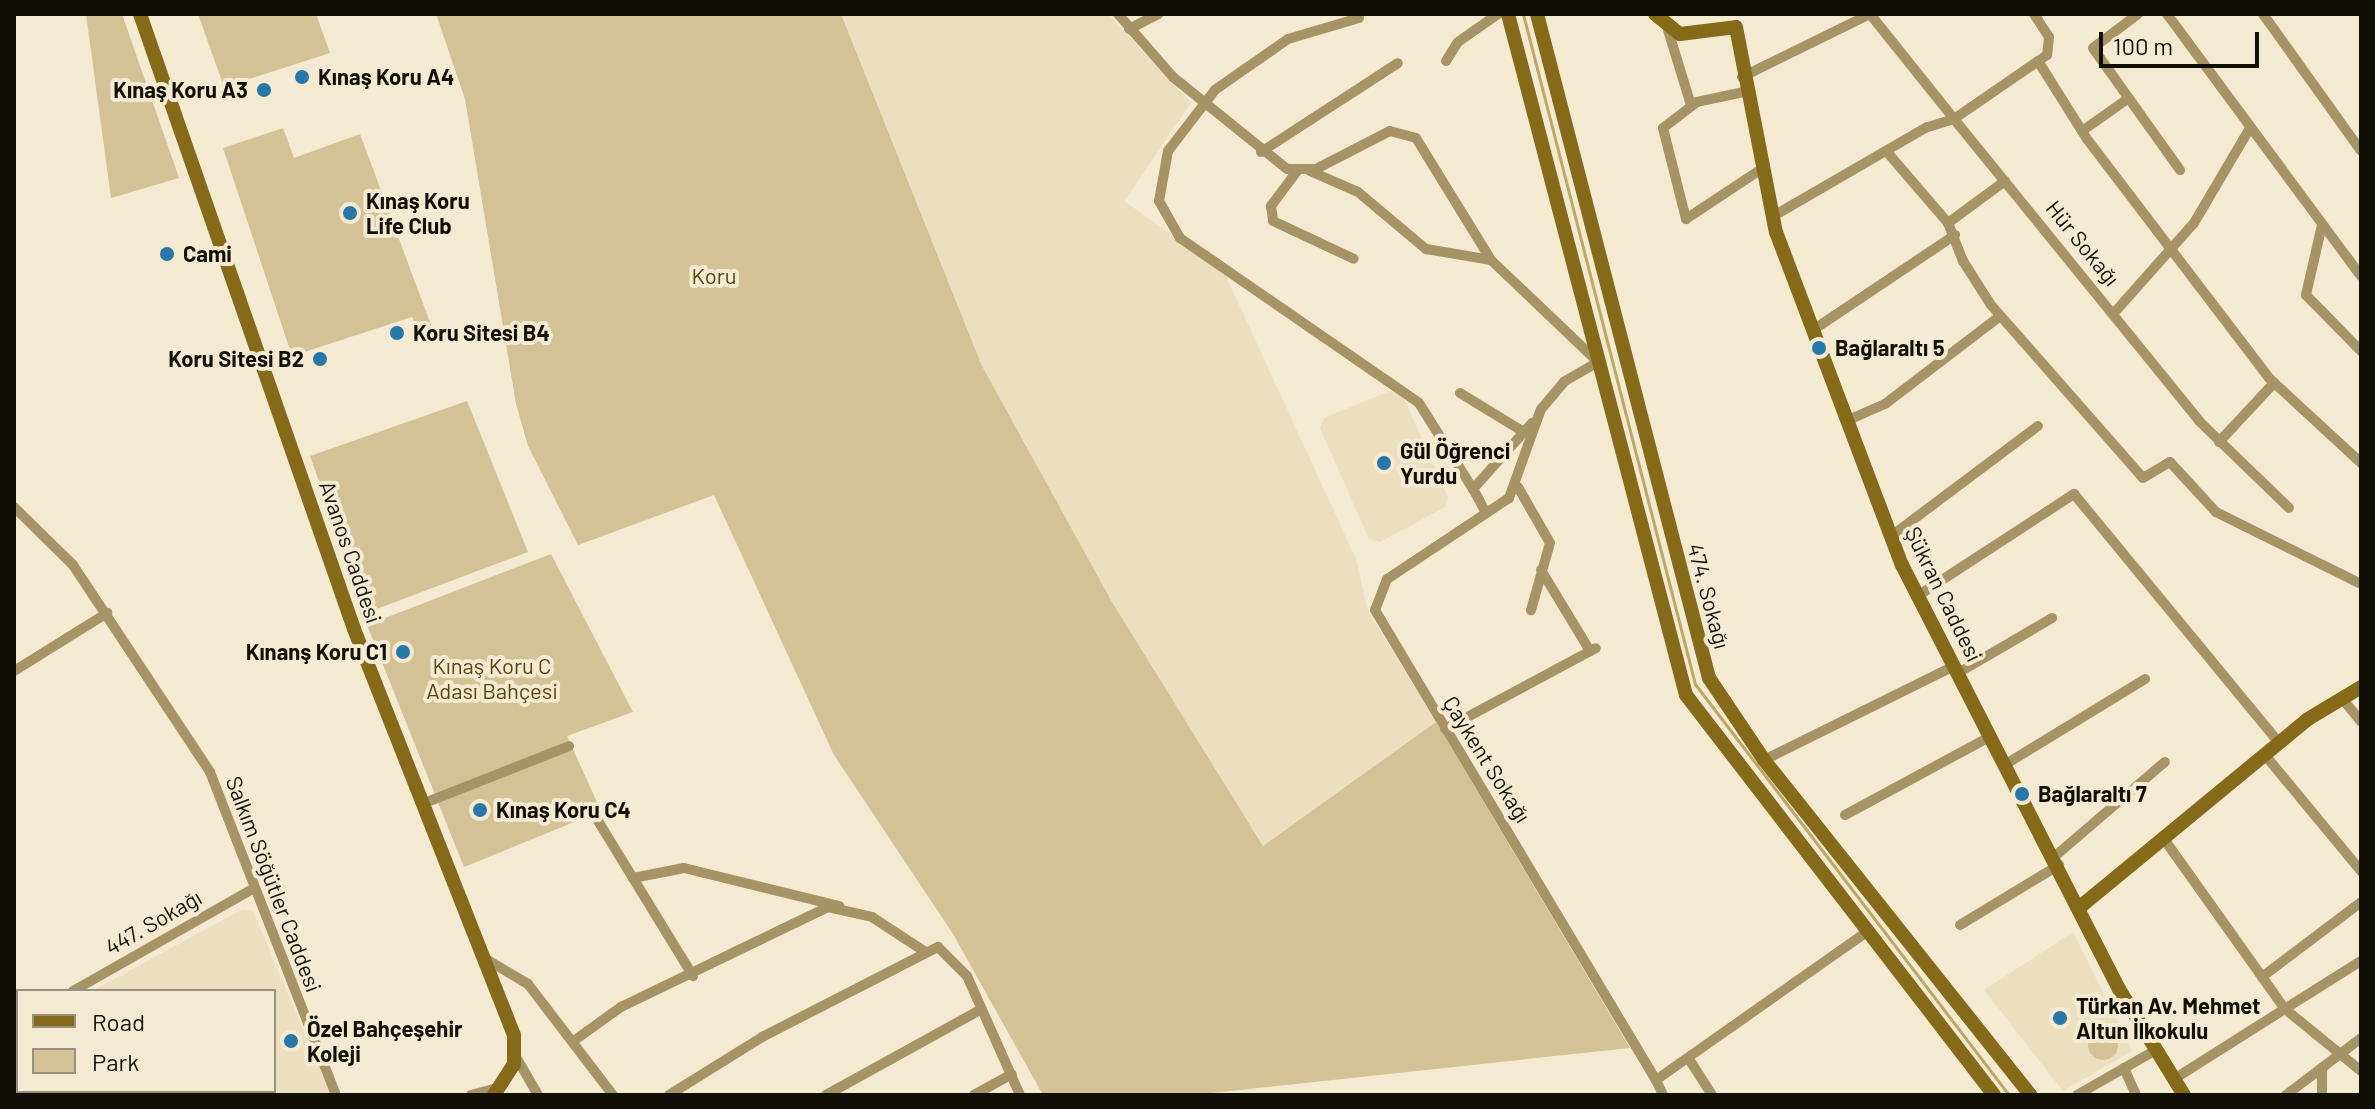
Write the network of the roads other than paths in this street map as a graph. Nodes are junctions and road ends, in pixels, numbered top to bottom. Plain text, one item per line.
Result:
1 (140, 14) edge
2 (1118, 14) edge
3 (1158, 14) edge
4 (1498, 14) edge
5 (1508, 14) edge
6 (1537, 14) edge
7 (1655, 14) edge
8 (2034, 14) edge
9 (2138, 14) edge
10 (2167, 14) edge
11 (2263, 14) edge
12 (1359, 18) dead end
13 (1735, 20) edge
14 (1129, 29) junction
15 (1668, 30) junction
16 (1446, 61) dead end
17 (2038, 61) junction
18 (1398, 63) dead end
19 (1743, 85) junction
20 (2129, 98) junction
21 (1202, 103) junction
22 (1691, 105) junction
23 (1954, 119) junction
24 (2250, 128) junction
25 (2082, 131) junction
26 (2361, 151) edge
27 (1261, 152) junction
28 (1887, 152) junction
29 (1760, 170) junction
30 (2180, 170) dead end
31 (1303, 171) junction
32 (2005, 181) junction
33 (1772, 217) junction
34 (1948, 223) junction
35 (2322, 225) junction
36 (1955, 235) junction
37 (2169, 247) junction
38 (1354, 259) dead end
39 (1491, 260) junction
40 (2361, 276) edge
41 (2114, 313) junction
42 (2000, 316) junction
43 (1813, 330) junction
44 (2361, 351) edge
45 (1598, 362) junction
46 (2274, 383) junction
47 (1460, 393) dead end
48 (1536, 419) junction
49 (1846, 421) junction
50 (2038, 426) dead end
51 (1524, 432) junction
52 (2219, 442) junction
53 (2361, 463) edge
54 (1518, 487) junction
55 (1473, 489) junction
56 (14, 507) edge
57 (2289, 508) dead end
58 (1486, 513) junction
59 (1890, 537) junction
60 (1541, 570) junction
61 (2361, 584) edge
62 (1916, 597) junction
63 (1531, 610) dead end
64 (107, 613) junction
65 (2052, 618) dead end
66 (1956, 670) junction
67 (14, 671) edge
68 (2145, 679) dead end
69 (2361, 687) edge
70 (2341, 697) junction
71 (2361, 722) edge
72 (1445, 729) junction
73 (1991, 736) junction
74 (2279, 743) junction
75 (569, 746) dead end
76 (2265, 755) junction
77 (2165, 762) dead end
78 (2006, 764) junction
79 (1754, 768) junction
80 (422, 804) junction
81 (1845, 815) dead end
82 (598, 821) dead end
83 (2164, 839) junction
84 (2056, 861) junction
85 (2361, 871) edge
86 (633, 878) junction
87 (254, 888) junction
88 (2361, 902) edge
89 (841, 906) junction
90 (2080, 907) junction
91 (1960, 925) dead end
92 (1865, 933) junction
93 (924, 951) junction
94 (486, 959) junction
95 (2361, 961) edge
96 (693, 976) junction
97 (2262, 977) junction
98 (77, 989) edge
99 (982, 1009) junction
100 (2285, 1009) junction
101 (2361, 1038) edge
102 (575, 1040) junction
103 (2156, 1050) junction
104 (2340, 1055) junction
105 (516, 1057) junction
106 (1689, 1059) junction
107 (2124, 1068) junction
108 (2322, 1068) junction
109 (2361, 1071) edge
110 (1012, 1074) junction
111 (2174, 1079) junction
112 (1656, 1080) junction
113 (496, 1092) edge
114 (336, 1095) edge
115 (471, 1095) edge
116 (538, 1095) edge
117 (613, 1095) edge
118 (669, 1095) edge
119 (826, 1095) edge
120 (974, 1095) edge
121 (1020, 1095) edge
122 (1663, 1095) edge
123 (1712, 1095) edge
124 (1994, 1095) edge
125 (2030, 1095) edge
126 (2077, 1095) edge
127 (2136, 1095) edge
128 (2184, 1095) edge
129 (2286, 1095) edge
130 (2322, 1095) edge

1 - 80 street, Avanos Caddesi
2 - 14 street
3 - 14 street
4 - 16 street
5 - 45 street, 474. Sokağı
6 - 79 street, 474. Sokağı
7 - 15 street
8 - 17 street
9 - 20 street
10 - 24 street
11 - 26 street
12 - 21 street
13 - 15 street, Şükran Caddesi
13 - 19 street, Şükran Caddesi
14 - 21 street
15 - 22 street
17 - 23 street
17 - 25 street
18 - 27 street
19 - 22 street
19 - 23 street, Hür Sokağı
19 - 29 street, Şükran Caddesi
20 - 25 street
20 - 30 street
21 - 27 street
21 - 55 street
22 - 29 street
23 - 28 street
23 - 32 street, Hür Sokağı
24 - 35 street
24 - 37 street
25 - 37 street
27 - 31 street
28 - 33 street
28 - 34 street
29 - 33 street, Şükran Caddesi
31 - 38 street
31 - 39 street
31 - 39 street
32 - 34 street
32 - 41 street, Hür Sokağı
33 - 43 street, Şükran Caddesi
34 - 36 street
35 - 40 street
35 - 44 street
36 - 42 street
36 - 43 street
37 - 41 street
37 - 46 street
39 - 45 street
41 - 52 street, Hür Sokağı
42 - 49 street
42 - 61 street
43 - 49 street, Şükran Caddesi
45 - 48 street
45 - 79 street, 474. Sokağı
46 - 52 street
46 - 53 street
47 - 51 street
48 - 51 street
48 - 54 street
49 - 59 street, Şükran Caddesi
50 - 59 street
51 - 55 street
52 - 57 street, Hür Sokağı
54 - 58 street, Çaykent Sokağı
54 - 60 street
55 - 58 street
56 - 64 street, Salkım Söğütler Caddesi
58 - 72 street, Çaykent Sokağı
59 - 62 street, Şükran Caddesi
60 - 63 street
60 - 72 street
62 - 66 street, Şükran Caddesi
62 - 74 street
64 - 67 street
64 - 87 street, Salkım Söğütler Caddesi
65 - 66 street
66 - 73 street, Şükran Caddesi
66 - 79 street
68 - 78 street
69 - 70 street
70 - 71 street
70 - 74 street
72 - 112 street, Çaykent Sokağı
73 - 78 street, Şükran Caddesi
73 - 81 street
74 - 76 street
75 - 80 street
76 - 83 street
76 - 85 street
77 - 84 street
78 - 84 street, Şükran Caddesi
79 - 92 street, 474. Sokağı
79 - 125 street, 474. Sokağı
80 - 94 street, Avanos Caddesi
82 - 86 street
83 - 90 street
83 - 97 street
84 - 90 street, Şükran Caddesi
84 - 91 street
86 - 89 street
86 - 96 street
87 - 98 street, 447. Sokağı
87 - 114 street, Salkım Söğütler Caddesi
88 - 97 street
89 - 93 street
89 - 96 street
90 - 103 street, Şükran Caddesi
92 - 106 street
92 - 124 street, 474. Sokağı
93 - 99 street
93 - 118 street
94 - 102 street
94 - 105 street, Avanos Caddesi
95 - 100 street
96 - 102 street
97 - 100 street
99 - 110 street
99 - 119 street
100 - 104 street
100 - 111 street
101 - 104 street
102 - 117 street
103 - 107 street
103 - 111 street, Şükran Caddesi
104 - 108 street
104 - 109 street
105 - 113 street
105 - 116 street
106 - 112 street
106 - 123 street
107 - 126 street
107 - 127 street
108 - 129 street
108 - 130 street
110 - 120 street
110 - 121 street
111 - 128 street, Şükran Caddesi
112 - 122 street, Çaykent Sokağı
113 - 115 street

